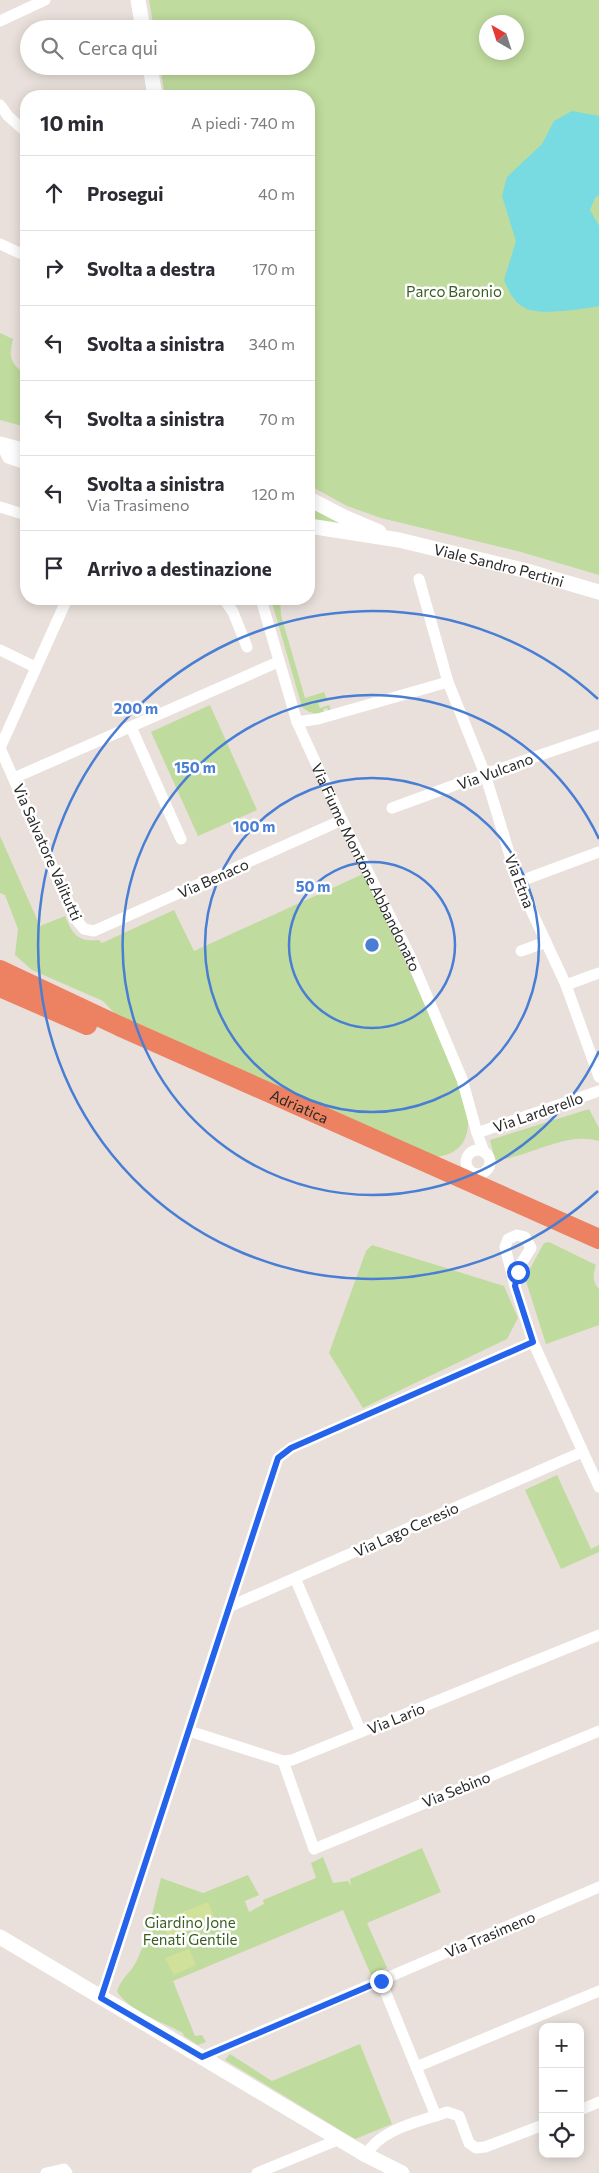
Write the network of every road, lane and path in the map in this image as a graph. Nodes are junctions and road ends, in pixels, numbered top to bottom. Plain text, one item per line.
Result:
1 (45, 0) edge
2 (138, 0) edge
3 (141, 20) edge
4 (0, 21) edge
5 (152, 75) edge
6 (154, 90) edge
7 (0, 105) edge
8 (20, 127) edge
9 (0, 244) edge
10 (20, 253) edge
11 (0, 444) edge
12 (20, 449) edge
13 (20, 462) edge
14 (315, 502) edge
15 (0, 507) edge
16 (20, 513) edge
17 (315, 527) edge
18 (399, 540) junction
19 (419, 579) dead end
20 (599, 592) edge
21 (63, 605) edge
22 (228, 605) edge
23 (263, 605) edge
24 (247, 647) dead end
25 (0, 650) edge
26 (278, 662) junction
27 (35, 667) junction
28 (448, 682) junction
29 (297, 722) junction
30 (131, 727) junction
31 (599, 735) edge
32 (0, 748) edge
33 (485, 774) junction
34 (14, 778) junction
35 (392, 808) dead end
36 (342, 820) junction
37 (181, 840) dead end
38 (599, 852) edge
39 (518, 882) junction
40 (84, 929) joint
41 (546, 942) junction
42 (521, 951) dead end
43 (0, 970) edge
44 (599, 973) edge
45 (566, 985) junction
46 (0, 987) edge
47 (599, 1077) edge
48 (599, 1091) edge
49 (477, 1133) junction
50 (484, 1152) junction
51 (470, 1153) junction
52 (599, 1239) edge
53 (599, 1252) edge
54 (515, 1286) dead end
55 (533, 1342) junction
56 (582, 1452) junction
57 (599, 1487) edge
58 (295, 1578) junction
59 (231, 1606) junction
60 (599, 1635) edge
61 (189, 1731) junction
62 (599, 1731) edge
63 (361, 1732) junction
64 (283, 1761) junction
65 (599, 1887) edge
66 (0, 1936) edge
67 (381, 1981) junction
68 (599, 1992) edge
69 (101, 1998) junction
70 (202, 2057) junction
71 (416, 2067) junction
72 (599, 2102) edge
73 (584, 2108) edge
74 (436, 2116) junction
75 (539, 2126) edge
76 (340, 2139) junction
77 (366, 2155) junction
78 (46, 2173) edge
79 (67, 2173) edge
80 (258, 2173) edge
81 (402, 2173) edge

1 - 4 street
2 - 3 street
5 - 6 street
7 - 8 street
9 - 10 street
11 - 12 street
11 - 13 street
14 - 18 street, Viale Sandro Pertini
15 - 16 street
17 - 18 street, Viale Sandro Pertini
18 - 20 street, Viale Sandro Pertini
19 - 28 street, Via Etna
21 - 27 street
22 - 24 street
23 - 26 street, Via Fiume Montone Abbandonato
25 - 27 street
26 - 29 street, Via Fiume Montone Abbandonato
26 - 30 street
27 - 32 street
28 - 29 street
28 - 33 street, Via Etna
29 - 36 street, Via Fiume Montone Abbandonato
30 - 34 street
30 - 37 street
31 - 33 street, Via Vulcano
32 - 34 street, Via Salvatore Valitutti
33 - 35 street, Via Vulcano
33 - 39 street, Via Etna
34 - 40 street, Via Salvatore Valitutti
36 - 40 street, Via Benaco
36 - 49 street, Via Fiume Montone Abbandonato
38 - 39 street
39 - 41 street, Via Etna
41 - 42 street
41 - 45 street, Via Etna
43 - 52 highway, Adriatica
44 - 45 street
45 - 47 street, Via Etna
46 - 53 highway, Adriatica
48 - 49 street, Via Larderello
49 - 50 street, Via Fiume Montone Abbandonato
49 - 51 street
50 - 51 street
50 - 51 street, Via Fiume Montone Abbandonato
54 - 55 street
55 - 56 street
55 - 59 street
56 - 57 street
56 - 58 street, Via Lago Ceresio
58 - 59 street, Via Lago Ceresio
58 - 63 street
59 - 61 street
60 - 63 street, Via Lario
61 - 64 street
61 - 69 street
62 - 64 street, Via Sebino
63 - 64 street, Via Lario
65 - 67 street, Via Trasimeno
66 - 69 street
67 - 70 street, Via Trasimeno
67 - 71 street
68 - 71 street
69 - 70 street
70 - 76 street
71 - 74 street
72 - 73 street
74 - 75 street
74 - 77 street
76 - 77 street
76 - 80 street
77 - 81 street
78 - 79 street

